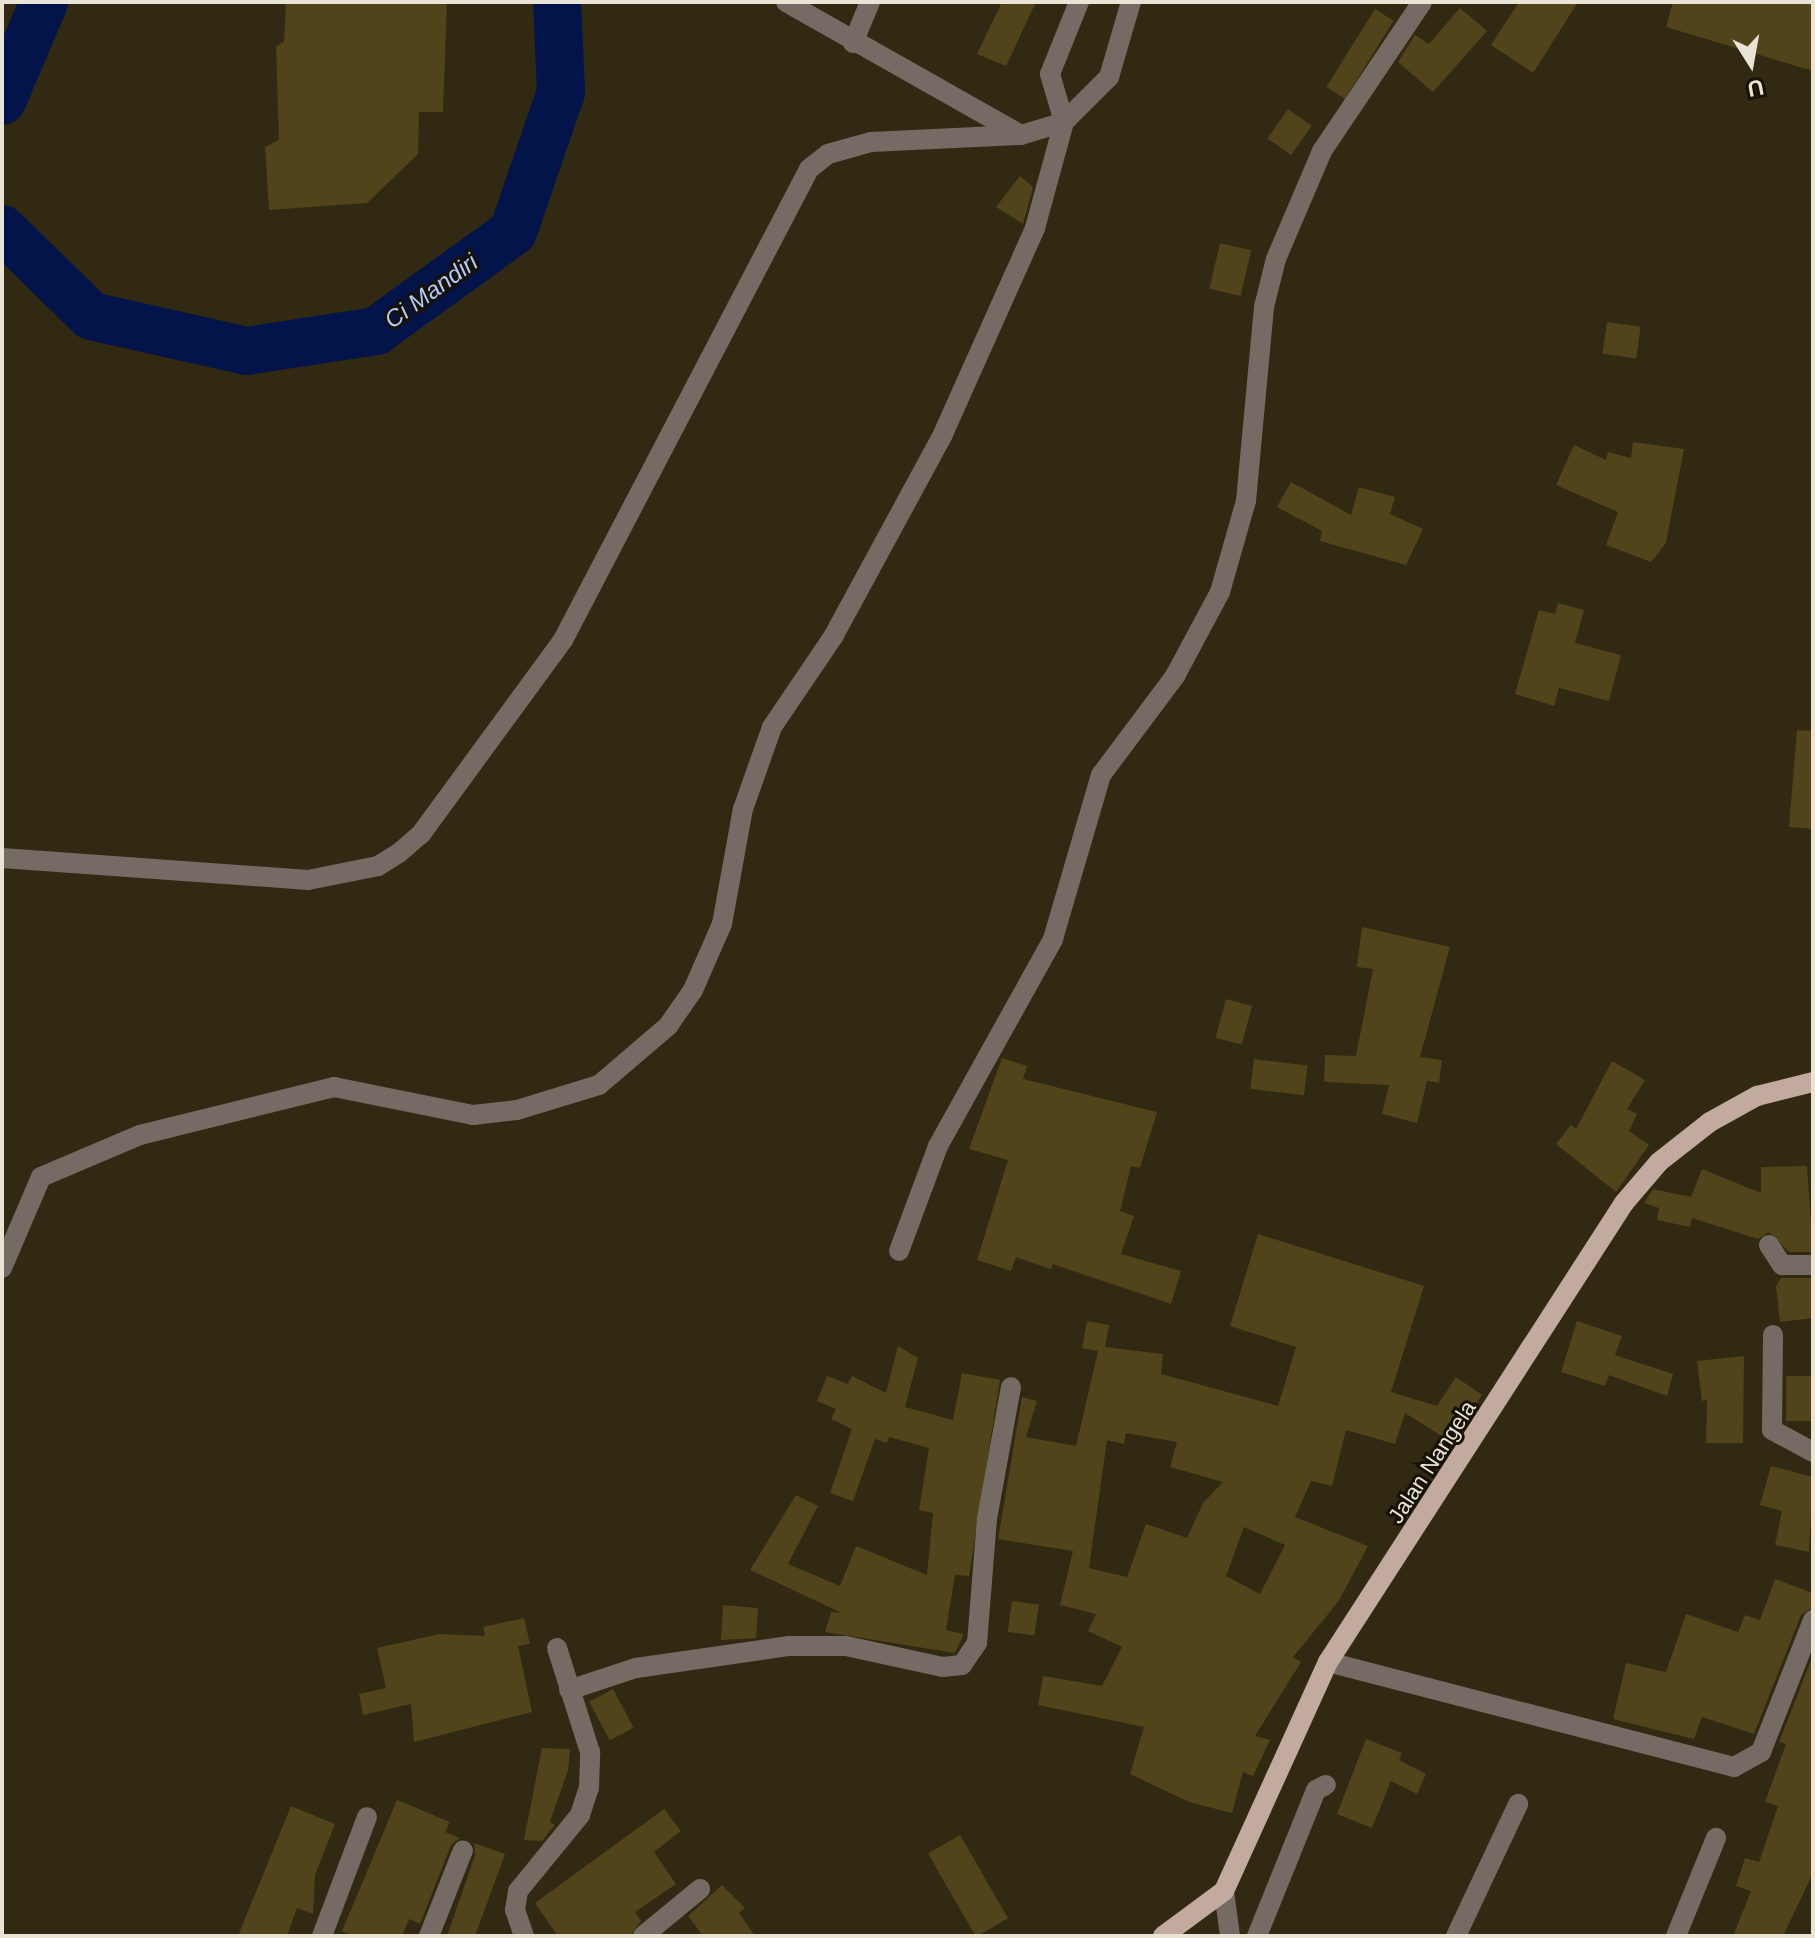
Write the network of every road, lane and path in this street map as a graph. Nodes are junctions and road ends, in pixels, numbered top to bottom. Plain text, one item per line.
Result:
1 (786, 2) edge
2 (870, 2) edge
3 (1079, 2) edge
4 (1131, 2) edge
5 (1422, 2) edge
6 (812, 9) edge
7 (853, 43) junction
8 (1064, 122) junction
9 (1021, 135) junction
10 (2, 858) edge
11 (1813, 1082) edge
12 (1769, 1245) dead end
13 (899, 1251) dead end
14 (1813, 1265) edge
15 (2, 1268) edge
16 (1773, 1335) dead end
17 (1011, 1387) dead end
18 (1813, 1452) edge
19 (1813, 1620) edge
20 (557, 1648) dead end
21 (1328, 1662) junction
22 (569, 1690) junction
23 (1326, 1785) dead end
24 (1518, 1804) dead end
25 (367, 1817) dead end
26 (1716, 1838) dead end
27 (463, 1850) dead end
28 (700, 1889) dead end
29 (1224, 1891) junction
30 (322, 1936) edge
31 (429, 1936) edge
32 (524, 1936) edge
33 (643, 1936) edge
34 (1163, 1936) edge
35 (1230, 1936) edge
36 (1257, 1936) edge
37 (1456, 1936) edge
38 (1676, 1936) edge

1 - 6 street
2 - 7 street
3 - 8 street
4 - 8 street
5 - 13 street
6 - 7 street
7 - 9 street
8 - 9 street
8 - 15 street
9 - 10 street
11 - 21 main road, Jalan Nangela
12 - 14 street
16 - 18 street
17 - 22 street
19 - 21 street
20 - 22 street
21 - 29 main road, Jalan Nangela
22 - 32 street
23 - 36 street
24 - 37 street
25 - 30 street
26 - 38 street
27 - 31 street
28 - 33 street
29 - 34 main road, Jalan Nangela
29 - 35 street

